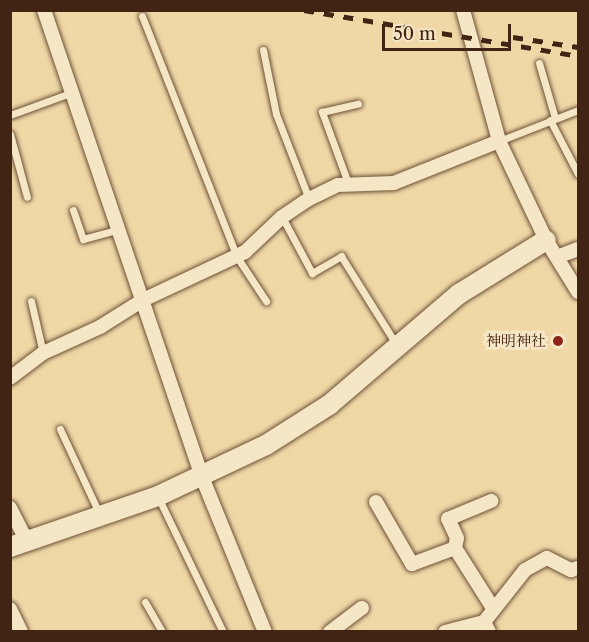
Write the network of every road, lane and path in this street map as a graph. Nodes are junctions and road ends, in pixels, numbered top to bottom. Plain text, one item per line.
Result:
1 (44, 10) edge
2 (463, 10) edge
3 (142, 16) dead end
4 (263, 50) dead end
5 (539, 63) dead end
6 (73, 92) junction
7 (358, 104) dead end
8 (579, 110) edge
9 (10, 115) edge
10 (553, 119) junction
11 (10, 134) edge
12 (499, 141) junction
13 (579, 174) edge
14 (348, 183) junction
15 (27, 197) dead end
16 (309, 199) junction
17 (73, 210) dead end
18 (282, 217) junction
19 (117, 230) junction
20 (546, 240) junction
21 (579, 249) edge
22 (237, 257) junction
23 (557, 257) junction
24 (579, 292) edge
25 (143, 300) junction
26 (31, 301) dead end
27 (267, 301) dead end
28 (396, 344) junction
29 (43, 353) junction
30 (10, 378) edge
31 (60, 429) dead end
32 (202, 477) junction
33 (158, 496) junction
34 (490, 501) dead end
35 (376, 502) dead end
36 (10, 508) edge
37 (100, 516) junction
38 (19, 544) edge
39 (455, 548) junction
40 (579, 568) edge
41 (145, 602) dead end
42 (362, 608) dead end
43 (493, 608) junction
44 (10, 609) edge
45 (487, 627) edge
46 (21, 632) edge
47 (162, 632) edge
48 (223, 632) edge
49 (265, 632) edge
50 (330, 632) edge
51 (445, 632) edge

1 - 6 street
2 - 12 street
3 - 22 lane
4 - 16 lane
5 - 10 lane
6 - 9 lane
6 - 19 street
7 - 14 lane
8 - 10 lane
10 - 12 lane
10 - 13 lane
11 - 15 lane
12 - 14 street
12 - 20 street
14 - 16 street
16 - 18 street
17 - 19 lane
18 - 22 street
18 - 28 lane
19 - 25 street
20 - 23 street
20 - 28 street
21 - 23 street
22 - 25 street
22 - 27 lane
23 - 24 street
25 - 29 street
25 - 32 street
26 - 29 lane
28 - 32 street
29 - 30 street
31 - 37 lane
32 - 33 street
32 - 49 street
33 - 37 street
33 - 48 lane
34 - 39 street
35 - 39 street
36 - 38 street
37 - 38 street
39 - 43 street
40 - 43 street
41 - 47 lane
42 - 50 street
43 - 45 street
44 - 46 street
45 - 51 street

